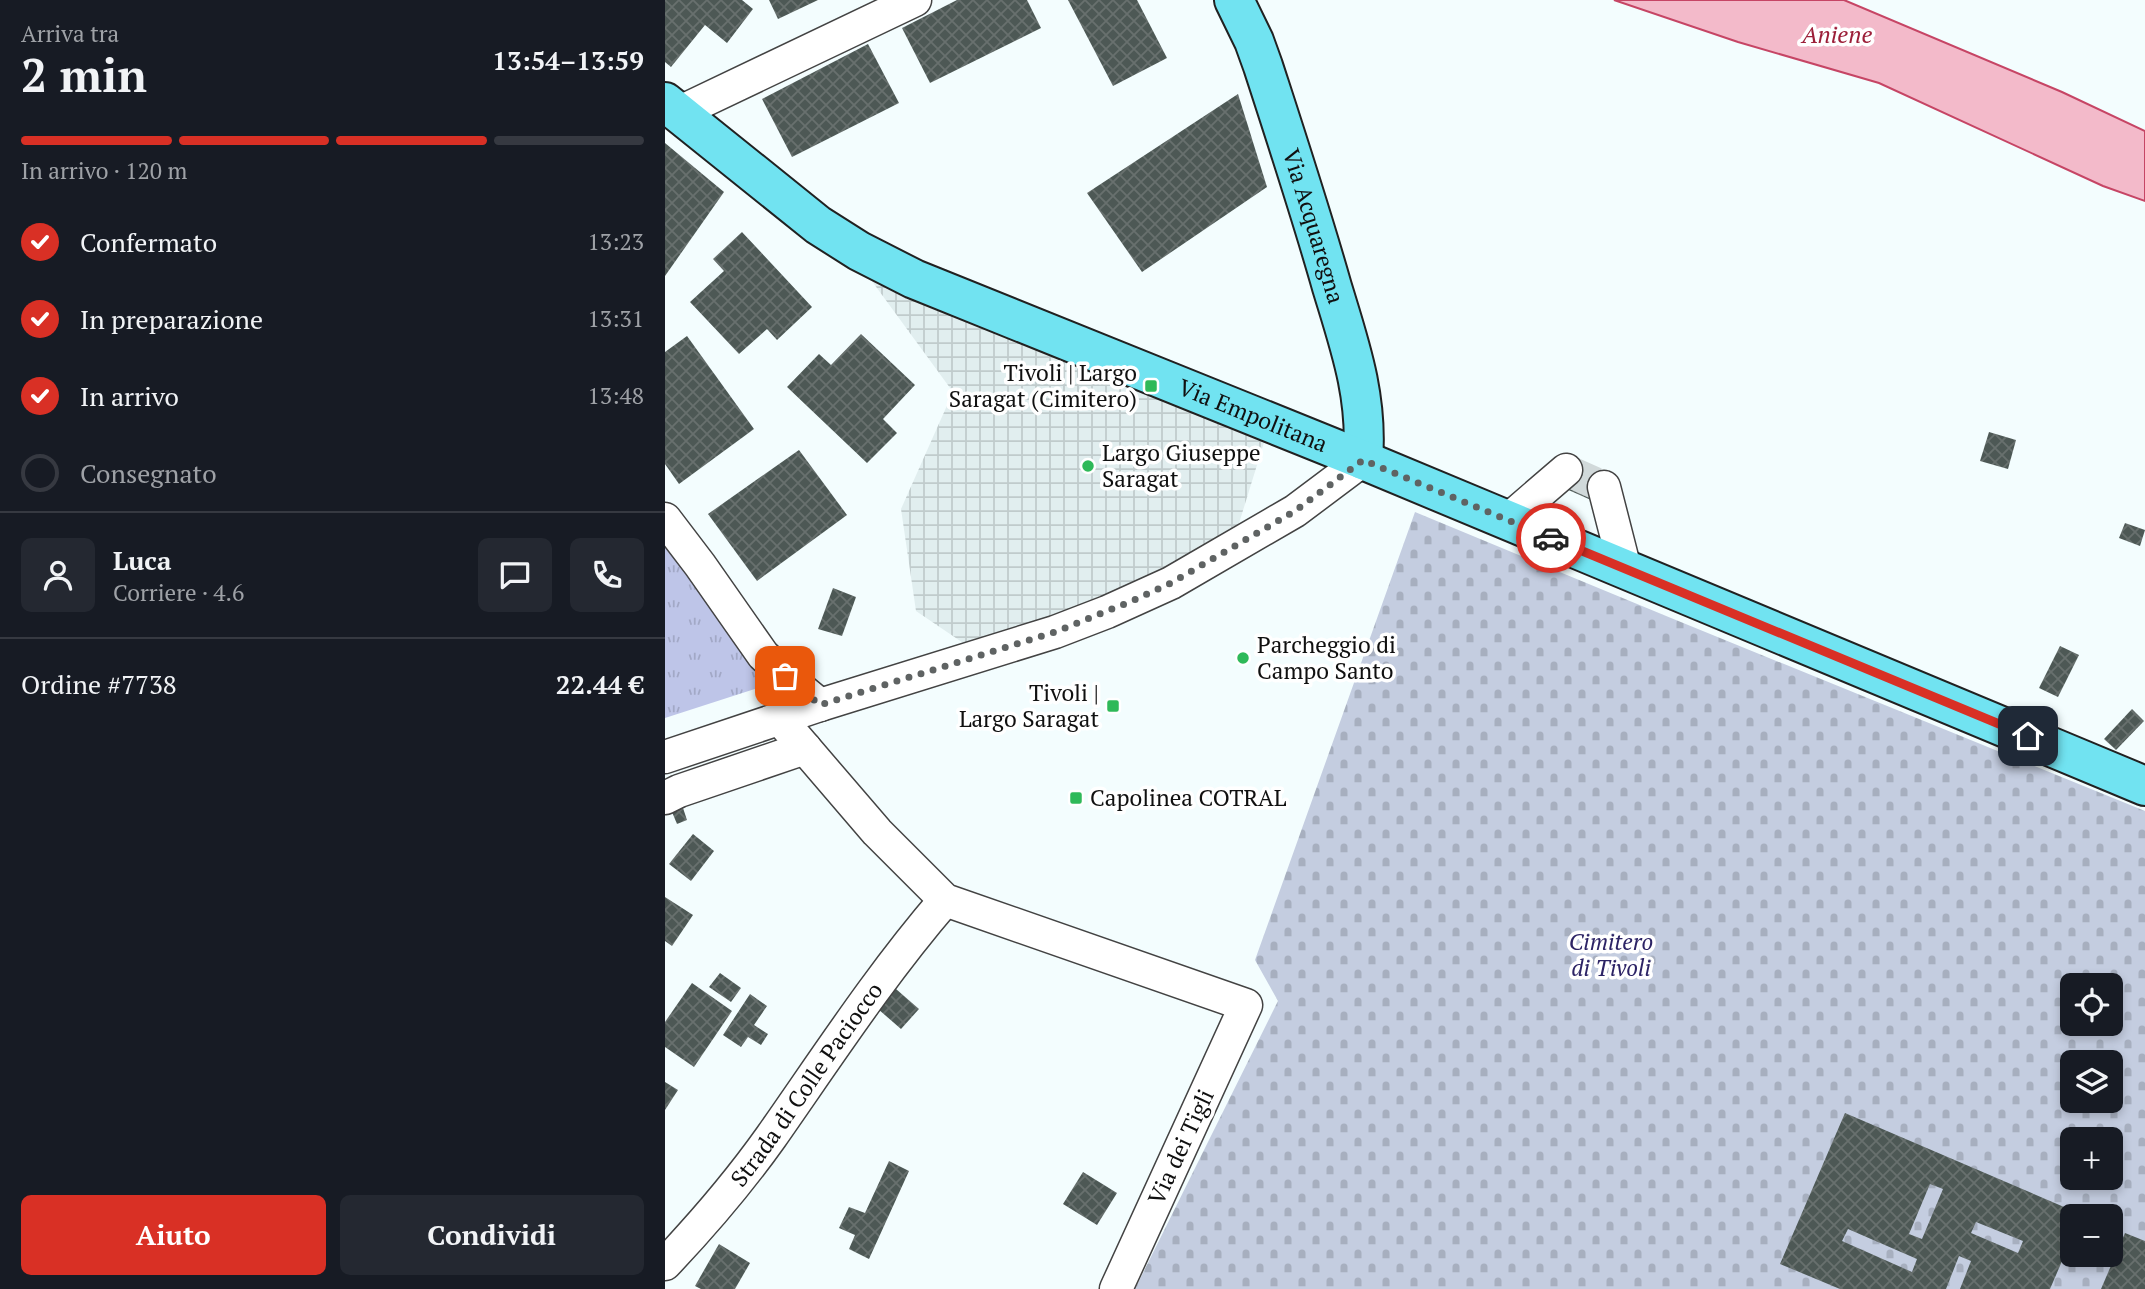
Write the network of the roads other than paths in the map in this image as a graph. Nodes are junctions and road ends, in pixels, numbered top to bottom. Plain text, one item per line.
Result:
1 (915, 0) edge
2 (1234, 0) edge
3 (672, 107) edge
4 (1363, 460) junction
5 (1566, 470) dead end
6 (1604, 487) dead end
7 (665, 519) edge
8 (1508, 520) junction
9 (1625, 569) junction
10 (820, 705) junction
11 (780, 719) junction
12 (805, 748) junction
13 (665, 757) edge
14 (2145, 786) edge
15 (665, 798) edge
16 (945, 900) junction
17 (665, 1264) edge
18 (1116, 1289) edge

1 - 3 street
2 - 4 main road, Via Acquaregna
3 - 4 main road, Via Empolitana
4 - 8 main road, Via Empolitana
4 - 10 street
5 - 8 street
6 - 9 street
7 - 10 street
8 - 9 main road, Via Empolitana
9 - 14 main road, Via Empolitana
10 - 11 street
11 - 12 street
11 - 13 street
12 - 15 street
12 - 16 street
16 - 17 street, Strada di Colle Paciocco
16 - 18 street, Via dei Tigli

